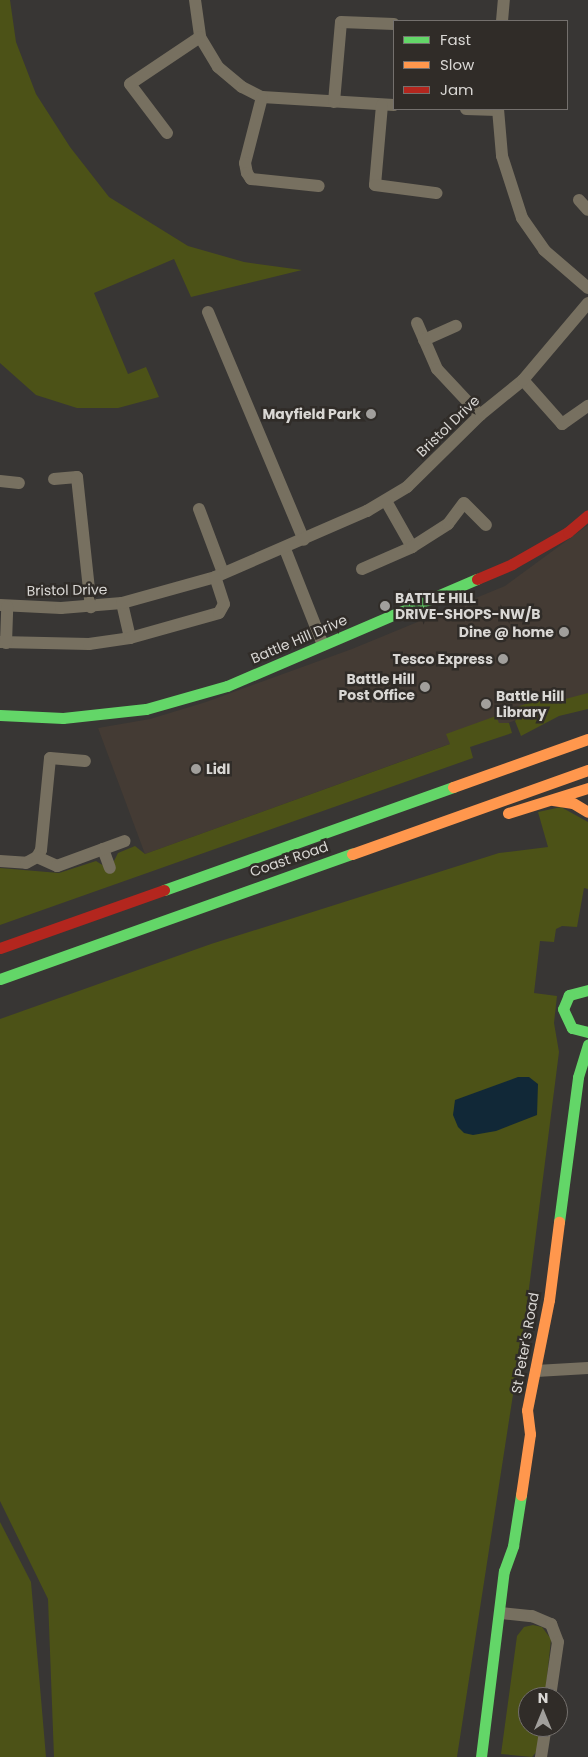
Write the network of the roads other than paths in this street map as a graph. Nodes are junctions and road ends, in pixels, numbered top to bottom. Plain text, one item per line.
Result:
1 (195, 0) edge
2 (504, 0) edge
3 (502, 20) edge
4 (393, 24) edge
5 (200, 37) junction
6 (262, 97) junction
7 (334, 102) junction
8 (388, 105) edge
9 (498, 110) edge
10 (167, 132) dead end
11 (319, 186) dead end
12 (436, 193) dead end
13 (578, 200) dead end
14 (588, 210) edge
15 (588, 288) edge
16 (588, 303) edge
17 (208, 312) dead end
18 (417, 323) dead end
19 (456, 326) dead end
20 (424, 340) junction
21 (523, 380) junction
22 (588, 406) edge
23 (480, 415) junction
24 (54, 479) dead end
25 (0, 482) edge
26 (19, 483) dead end
27 (386, 501) junction
28 (199, 509) dead end
29 (588, 515) edge
30 (486, 525) dead end
31 (304, 540) junction
32 (412, 547) junction
33 (284, 549) junction
34 (362, 569) dead end
35 (219, 575) junction
36 (122, 603) junction
37 (4, 605) edge
38 (91, 607) junction
39 (130, 638) junction
40 (3, 643) edge
41 (323, 645) junction
42 (0, 714) edge
43 (588, 739) edge
44 (85, 761) dead end
45 (588, 770) edge
46 (588, 788) edge
47 (553, 800) junction
48 (588, 812) edge
49 (125, 841) dead end
50 (103, 849) junction
51 (36, 857) junction
52 (0, 861) edge
53 (110, 868) dead end
54 (166, 918) junction
55 (0, 948) edge
56 (588, 976) edge
57 (0, 979) edge
58 (585, 989) edge
59 (575, 1031) junction
60 (588, 1032) edge
61 (588, 1044) edge
62 (578, 1077) junction
63 (588, 1368) edge
64 (536, 1371) junction
65 (501, 1613) junction
66 (551, 1687) edge
67 (544, 1737) edge
68 (481, 1757) edge
69 (541, 1757) edge

1 - 5 street
2 - 3 street
4 - 7 street
5 - 6 street
5 - 10 street
6 - 7 street
6 - 11 street
7 - 8 street
8 - 12 street
9 - 15 street
13 - 14 street
16 - 21 street, Bristol Drive
17 - 31 street
18 - 20 street
19 - 20 street
20 - 23 street
21 - 22 street
21 - 23 street, Bristol Drive
23 - 27 street, Bristol Drive
24 - 38 street
25 - 26 street
27 - 31 street, Bristol Drive
27 - 32 street
28 - 35 street
29 - 41 main road, Battle Hill Drive
30 - 32 street
31 - 33 street, Bristol Drive
32 - 34 street
33 - 35 street, Bristol Drive
33 - 41 street
35 - 36 street, Bristol Drive
35 - 39 street
36 - 38 street, Bristol Drive
36 - 39 street
37 - 38 street, Bristol Drive
37 - 40 street
39 - 40 street
41 - 42 main road, Battle Hill Drive
43 - 55 main road, Coast Road
44 - 51 street
45 - 54 main road, Coast Road
46 - 47 main road
47 - 48 main road
47 - 54 main road
49 - 50 street
50 - 51 street
50 - 53 street
51 - 52 street
54 - 57 main road, Coast Road
56 - 58 main road, St Peter's Road
58 - 59 main road, St Peter's Road
59 - 60 main road
59 - 62 main road, St Peter's Road
61 - 62 main road, St Peter's Road
62 - 64 main road, St Peter's Road
63 - 64 street
64 - 65 main road, St Peter's Road
65 - 66 street
65 - 68 main road, St Peter's Road
67 - 69 street

